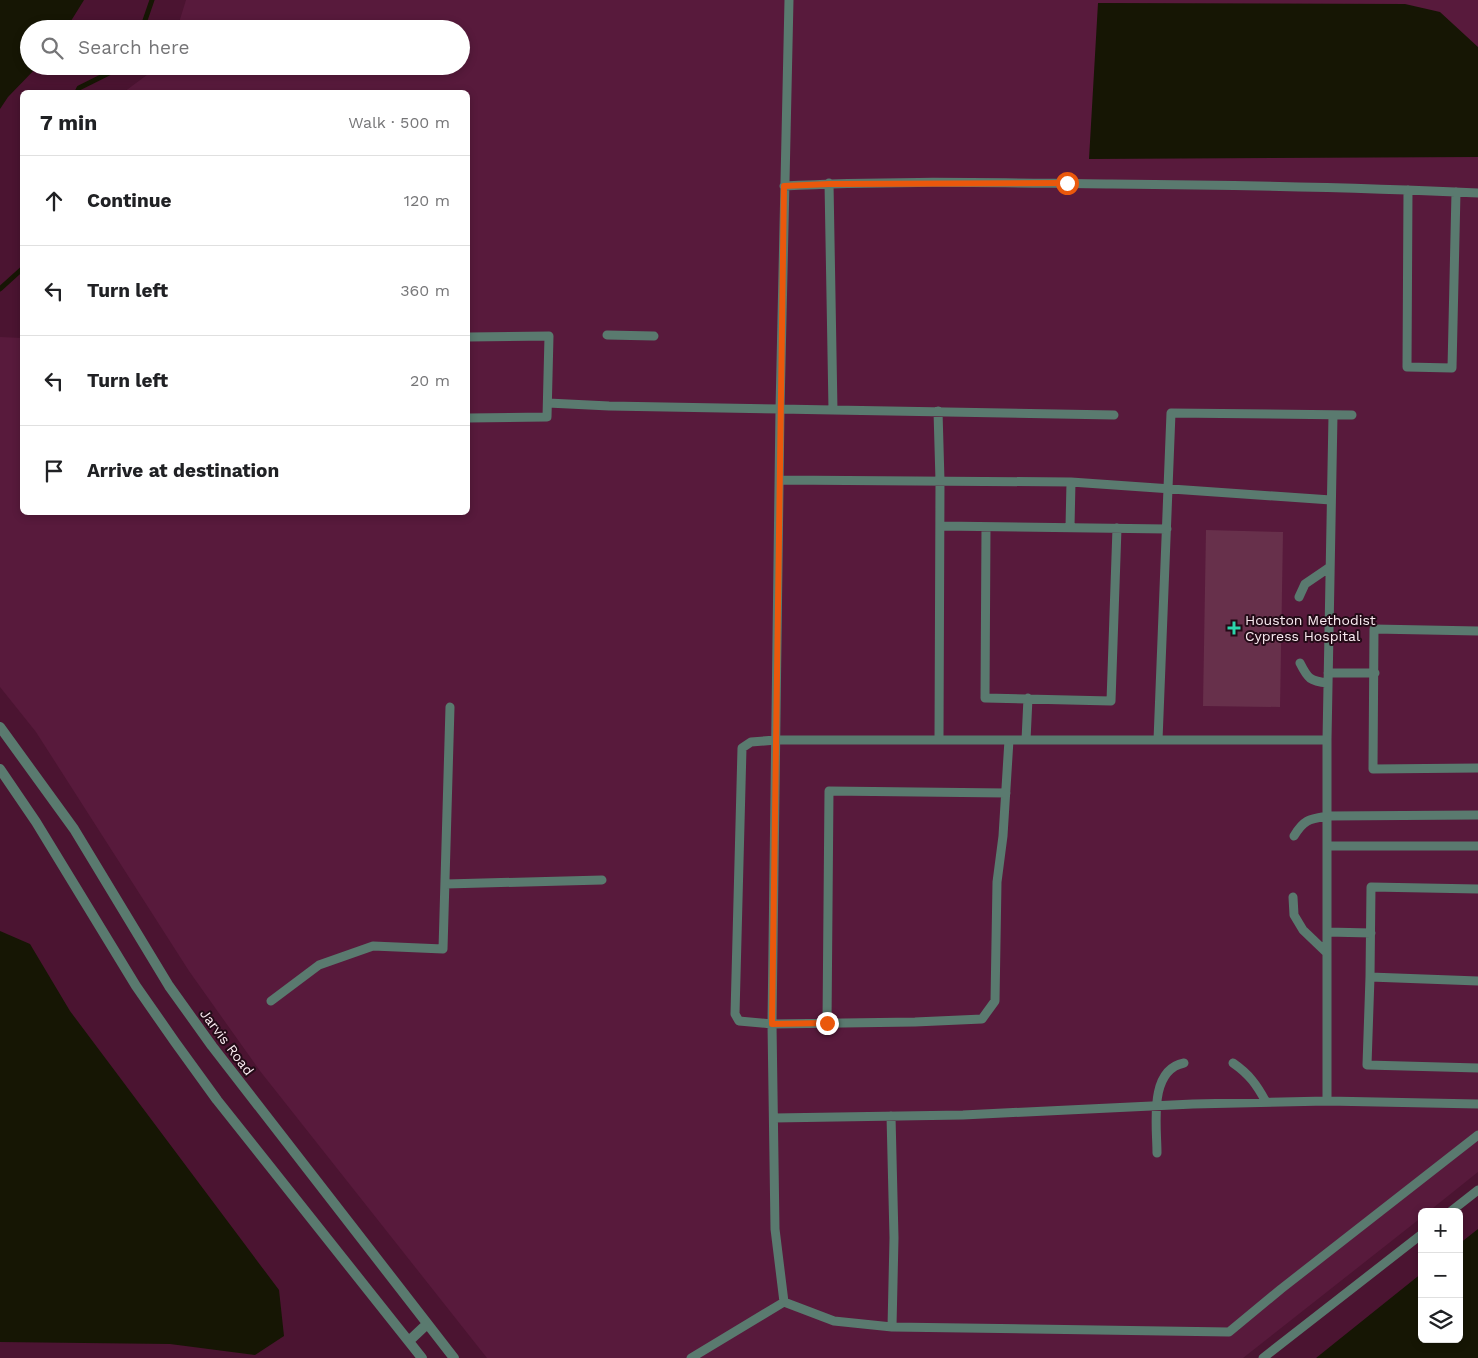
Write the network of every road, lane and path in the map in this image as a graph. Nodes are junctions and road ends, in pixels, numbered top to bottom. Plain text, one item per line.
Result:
1 (789, 0) edge
2 (829, 184) junction
3 (784, 186) junction
4 (1408, 190) junction
5 (1456, 192) junction
6 (1478, 193) edge
7 (607, 335) dead end
8 (470, 336) edge
9 (654, 336) dead end
10 (548, 403) junction
11 (780, 409) junction
12 (833, 410) junction
13 (938, 411) junction
14 (1114, 415) dead end
15 (1333, 415) junction
16 (1352, 415) dead end
17 (470, 418) edge
18 (779, 480) junction
19 (940, 481) junction
20 (1071, 482) junction
21 (1169, 490) junction
22 (1332, 500) junction
23 (940, 526) junction
24 (986, 527) junction
25 (1070, 528) junction
26 (1117, 528) junction
27 (1167, 529) junction
28 (1330, 567) junction
29 (1299, 597) dead end
30 (1478, 631) edge
31 (1300, 663) dead end
32 (1375, 673) junction
33 (1328, 678) junction
34 (1028, 698) junction
35 (450, 708) dead end
36 (0, 726) edge
37 (3, 738) edge
38 (776, 740) junction
39 (939, 740) junction
40 (1009, 740) junction
41 (1026, 740) junction
42 (1158, 740) junction
43 (1327, 740) junction
44 (1478, 768) edge
45 (0, 769) edge
46 (1006, 793) junction
47 (1478, 815) edge
48 (1328, 816) junction
49 (1294, 836) dead end
50 (1327, 846) junction
51 (1478, 846) edge
52 (602, 880) dead end
53 (446, 884) junction
54 (1478, 889) edge
55 (1293, 897) dead end
56 (1327, 932) junction
57 (1371, 933) junction
58 (1327, 953) junction
59 (1370, 977) junction
60 (1478, 981) edge
61 (271, 1000) dead end
62 (827, 1023) junction
63 (772, 1024) junction
64 (1184, 1063) dead end
65 (1233, 1063) dead end
66 (1478, 1068) edge
67 (1326, 1101) junction
68 (1266, 1102) junction
69 (1478, 1104) edge
70 (1157, 1105) junction
71 (891, 1116) junction
72 (774, 1118) junction
73 (1478, 1135) edge
74 (1157, 1153) dead end
75 (1478, 1190) edge
76 (1455, 1208) edge
77 (1418, 1237) edge
78 (784, 1302) junction
79 (427, 1324) junction
80 (892, 1327) junction
81 (408, 1340) junction
82 (422, 1358) edge
83 (454, 1358) edge
84 (691, 1358) edge
85 (1263, 1358) edge

1 - 3 lane
2 - 3 lane
2 - 4 lane
2 - 12 lane
3 - 11 lane
4 - 5 lane
4 - 5 lane
5 - 6 lane
7 - 9 lane
8 - 10 lane
10 - 11 lane
10 - 17 lane
11 - 12 lane
11 - 18 lane
12 - 13 lane
13 - 14 lane
13 - 19 lane
15 - 16 lane
15 - 21 lane
15 - 22 lane
18 - 19 lane
18 - 38 lane
19 - 20 lane
19 - 23 lane
20 - 21 lane
20 - 25 lane
21 - 22 lane
21 - 27 lane
22 - 28 lane
23 - 24 lane
23 - 39 lane
24 - 25 lane
24 - 34 lane
25 - 26 lane
26 - 27 lane
26 - 34 lane
27 - 42 lane
28 - 29 lane
28 - 33 lane
30 - 32 lane
31 - 33 lane
32 - 33 lane
32 - 44 lane
33 - 43 lane
34 - 41 lane
35 - 53 lane
36 - 37 street, Jarvis Road
37 - 79 street, Jarvis Road
38 - 39 lane
38 - 63 lane
38 - 63 lane
39 - 40 lane
40 - 41 lane
40 - 46 lane
41 - 42 lane
42 - 43 lane
43 - 48 lane
45 - 81 street
46 - 62 lane
46 - 62 lane
47 - 48 lane
48 - 49 lane
48 - 50 lane
50 - 51 lane
50 - 56 lane
52 - 53 lane
53 - 61 lane
54 - 57 lane
55 - 58 lane
56 - 57 lane
56 - 58 lane
57 - 59 lane
58 - 67 lane
59 - 60 lane
59 - 66 lane
62 - 63 lane
63 - 72 lane
64 - 70 lane
65 - 68 lane
67 - 68 lane
67 - 69 lane
68 - 70 lane
70 - 71 lane
70 - 74 lane
71 - 72 lane
71 - 80 lane
72 - 78 lane
73 - 80 lane
75 - 76 lane
77 - 85 lane
78 - 80 lane
78 - 84 lane
79 - 81 street
79 - 83 street, Jarvis Road
81 - 82 street

